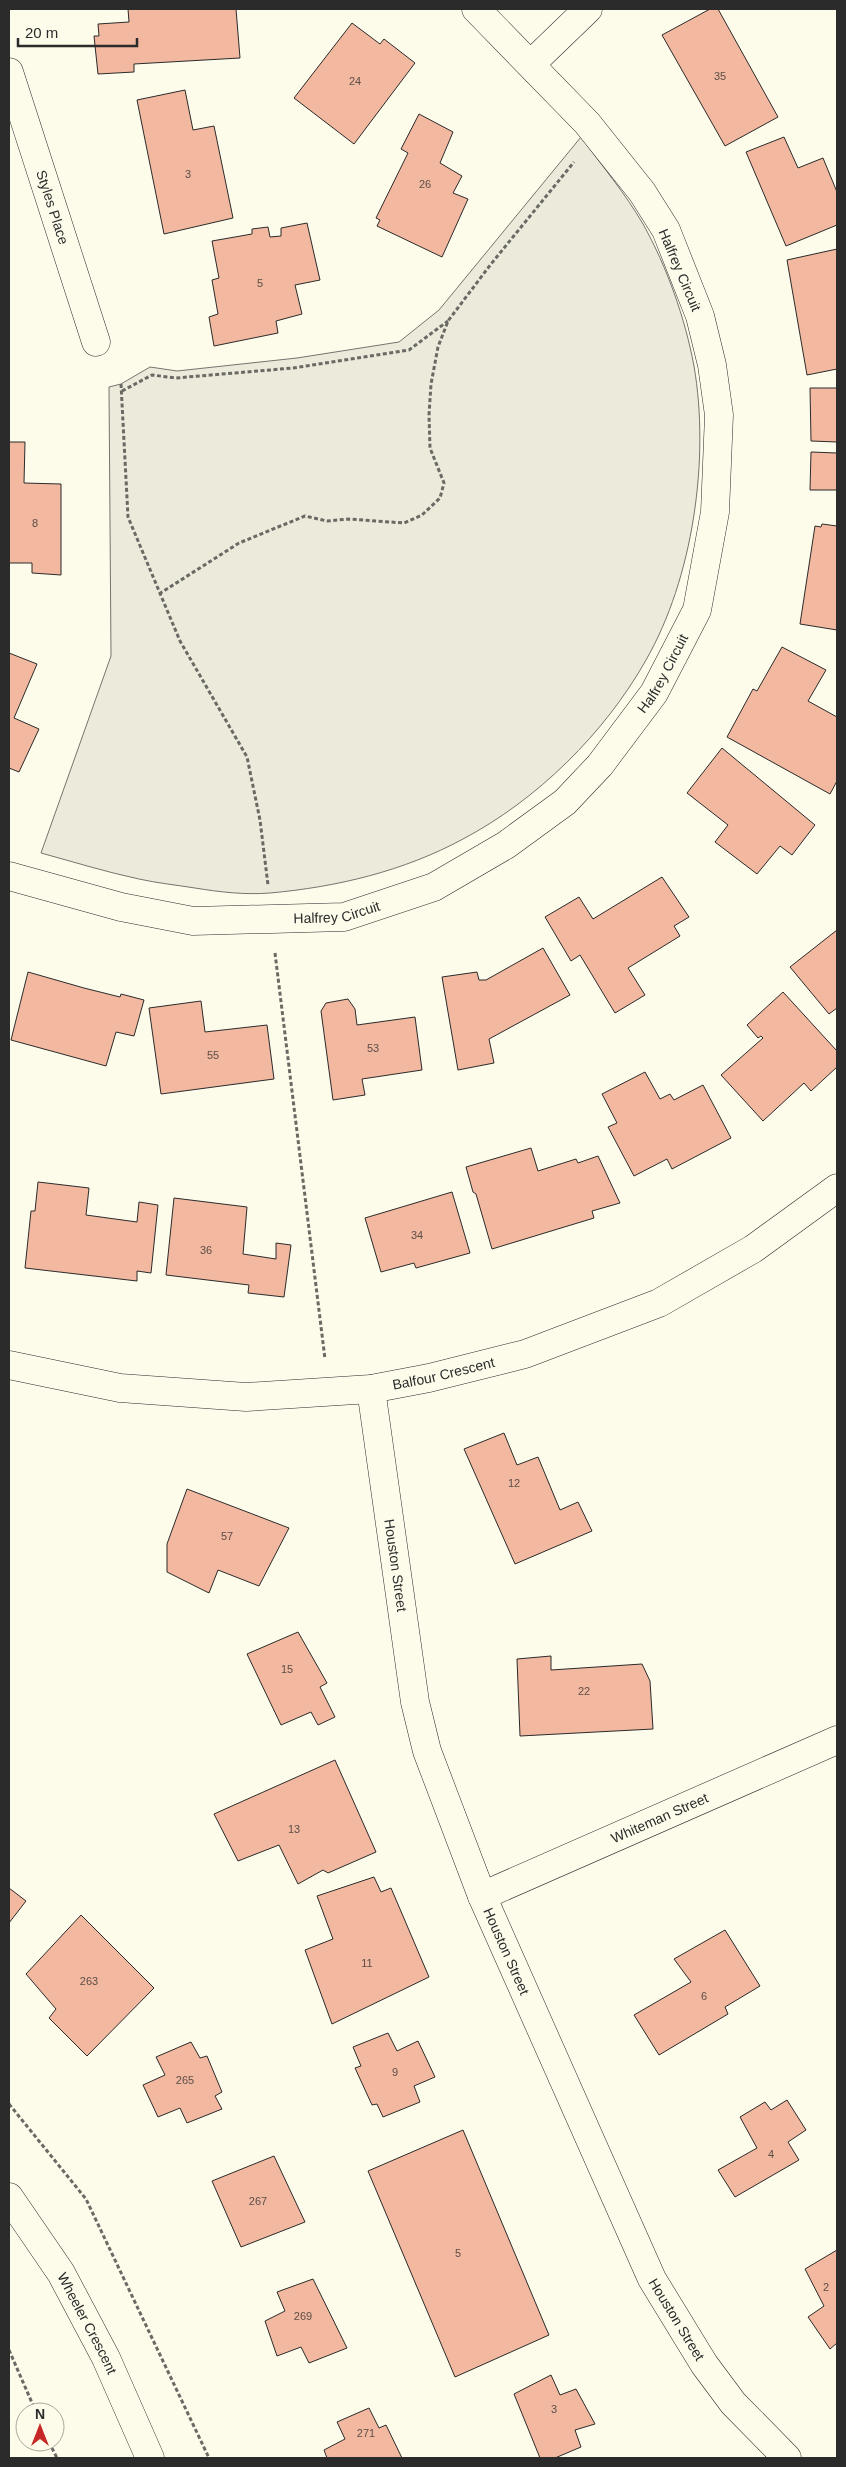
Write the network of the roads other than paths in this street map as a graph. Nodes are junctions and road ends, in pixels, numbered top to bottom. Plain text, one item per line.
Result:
1 (476, 9) edge
2 (588, 9) edge
3 (531, 64) junction
4 (9, 72) edge
5 (96, 342) dead end
6 (9, 876) edge
7 (837, 1188) edge
8 (9, 1365) edge
9 (371, 1389) junction
10 (837, 1740) edge
11 (482, 1896) junction
12 (9, 2197) edge
13 (150, 2458) edge
14 (787, 2458) edge

1 - 3 street, Halfrey Circuit
2 - 3 street
3 - 6 street, Halfrey Circuit
4 - 5 street, Styles Place
7 - 9 street, Balfour Crescent
8 - 9 street, Balfour Crescent
9 - 11 street, Houston Street
10 - 11 street, Whiteman Street
11 - 14 street, Houston Street
12 - 13 street, Wheeler Crescent

